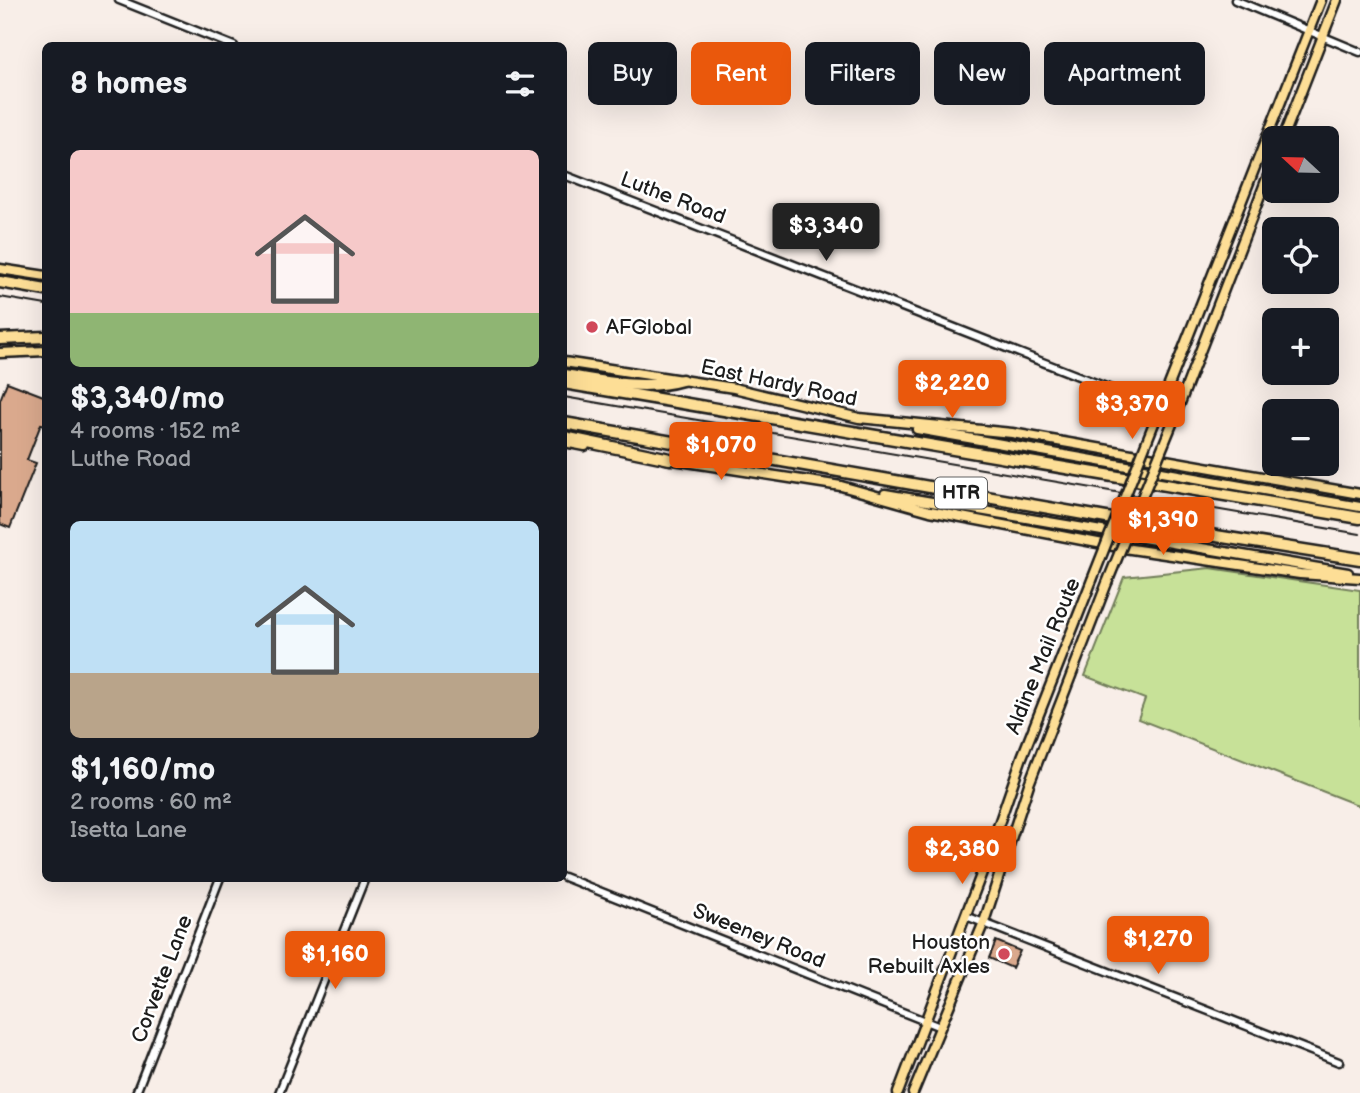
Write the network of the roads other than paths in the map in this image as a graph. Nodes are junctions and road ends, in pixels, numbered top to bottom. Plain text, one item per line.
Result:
1 (119, 0) edge
2 (1235, 0) edge
3 (1321, 0) edge
4 (1337, 0) edge
5 (1310, 30) junction
6 (1323, 36) junction
7 (224, 42) edge
8 (1360, 52) edge
9 (1288, 126) edge
10 (567, 176) edge
11 (1250, 178) junction
12 (1262, 183) edge
13 (1262, 189) edge
14 (0, 269) edge
15 (42, 275) edge
16 (0, 282) edge
17 (42, 289) edge
18 (1205, 292) junction
19 (1221, 298) junction
20 (42, 337) edge
21 (0, 339) edge
22 (42, 351) edge
23 (0, 354) edge
24 (567, 362) edge
25 (567, 375) edge
26 (682, 380) junction
27 (567, 384) edge
28 (1160, 408) junction
29 (859, 418) junction
30 (567, 424) edge
31 (567, 441) edge
32 (670, 459) joint
33 (1137, 468) junction
34 (1153, 471) junction
35 (841, 486) junction
36 (1360, 494) edge
37 (1360, 507) edge
38 (1360, 518) edge
39 (1110, 534) junction
40 (1126, 537) junction
41 (1360, 559) edge
42 (1360, 576) edge
43 (1052, 680) junction
44 (1069, 684) junction
45 (1003, 810) junction
46 (1020, 815) junction
47 (567, 878) edge
48 (218, 882) edge
49 (363, 882) edge
50 (966, 916) junction
51 (984, 922) junction
52 (924, 1022) junction
53 (940, 1027) junction
54 (1339, 1062) dead end
55 (907, 1066) junction
56 (922, 1071) junction
57 (136, 1093) edge
58 (279, 1093) edge
59 (898, 1093) edge
60 (913, 1093) edge

1 - 7 street
2 - 5 street
3 - 5 main road, Aldine Mail Route
4 - 6 main road
5 - 6 street
5 - 11 main road, Aldine Mail Route
6 - 8 street
6 - 9 main road
10 - 28 street, Luthe Road
11 - 12 main road
11 - 18 main road, Aldine Mail Route
13 - 19 main road, Aldine Mail Route
14 - 15 main road
16 - 17 highway
18 - 19 main road
18 - 28 main road, Aldine Mail Route
19 - 34 main road, Aldine Mail Route, bridge
20 - 21 highway
22 - 23 main road
24 - 26 main road, East Hardy Road
25 - 26 highway
26 - 29 main road, East Hardy Road
27 - 38 highway, HTR
28 - 33 main road, Aldine Mail Route, bridge
29 - 33 main road
29 - 36 main road, East Hardy Road
30 - 41 highway, HTR
31 - 32 highway
32 - 35 main road
33 - 34 main road, bridge
33 - 39 main road, Aldine Mail Route, bridge
34 - 37 main road
34 - 40 main road, Aldine Mail Route, bridge
35 - 39 main road
35 - 42 main road
39 - 40 main road, bridge
39 - 43 main road, Aldine Mail Route, bridge
40 - 42 main road
40 - 44 main road, Aldine Mail Route, bridge
43 - 44 main road
43 - 45 main road, Aldine Mail Route
44 - 46 main road, Aldine Mail Route
45 - 46 main road
45 - 50 main road, Aldine Mail Route
46 - 51 main road, Aldine Mail Route
47 - 52 street, Sweeney Road
48 - 57 street, Corvette Lane
49 - 58 street
50 - 51 street
50 - 52 main road, Aldine Mail Route
51 - 53 main road, Aldine Mail Route
51 - 54 street
52 - 53 street, Sweeney Road
52 - 55 main road, Aldine Mail Route
53 - 56 main road, Aldine Mail Route
55 - 56 main road
55 - 59 main road, Aldine Mail Route
56 - 60 main road, Aldine Mail Route

